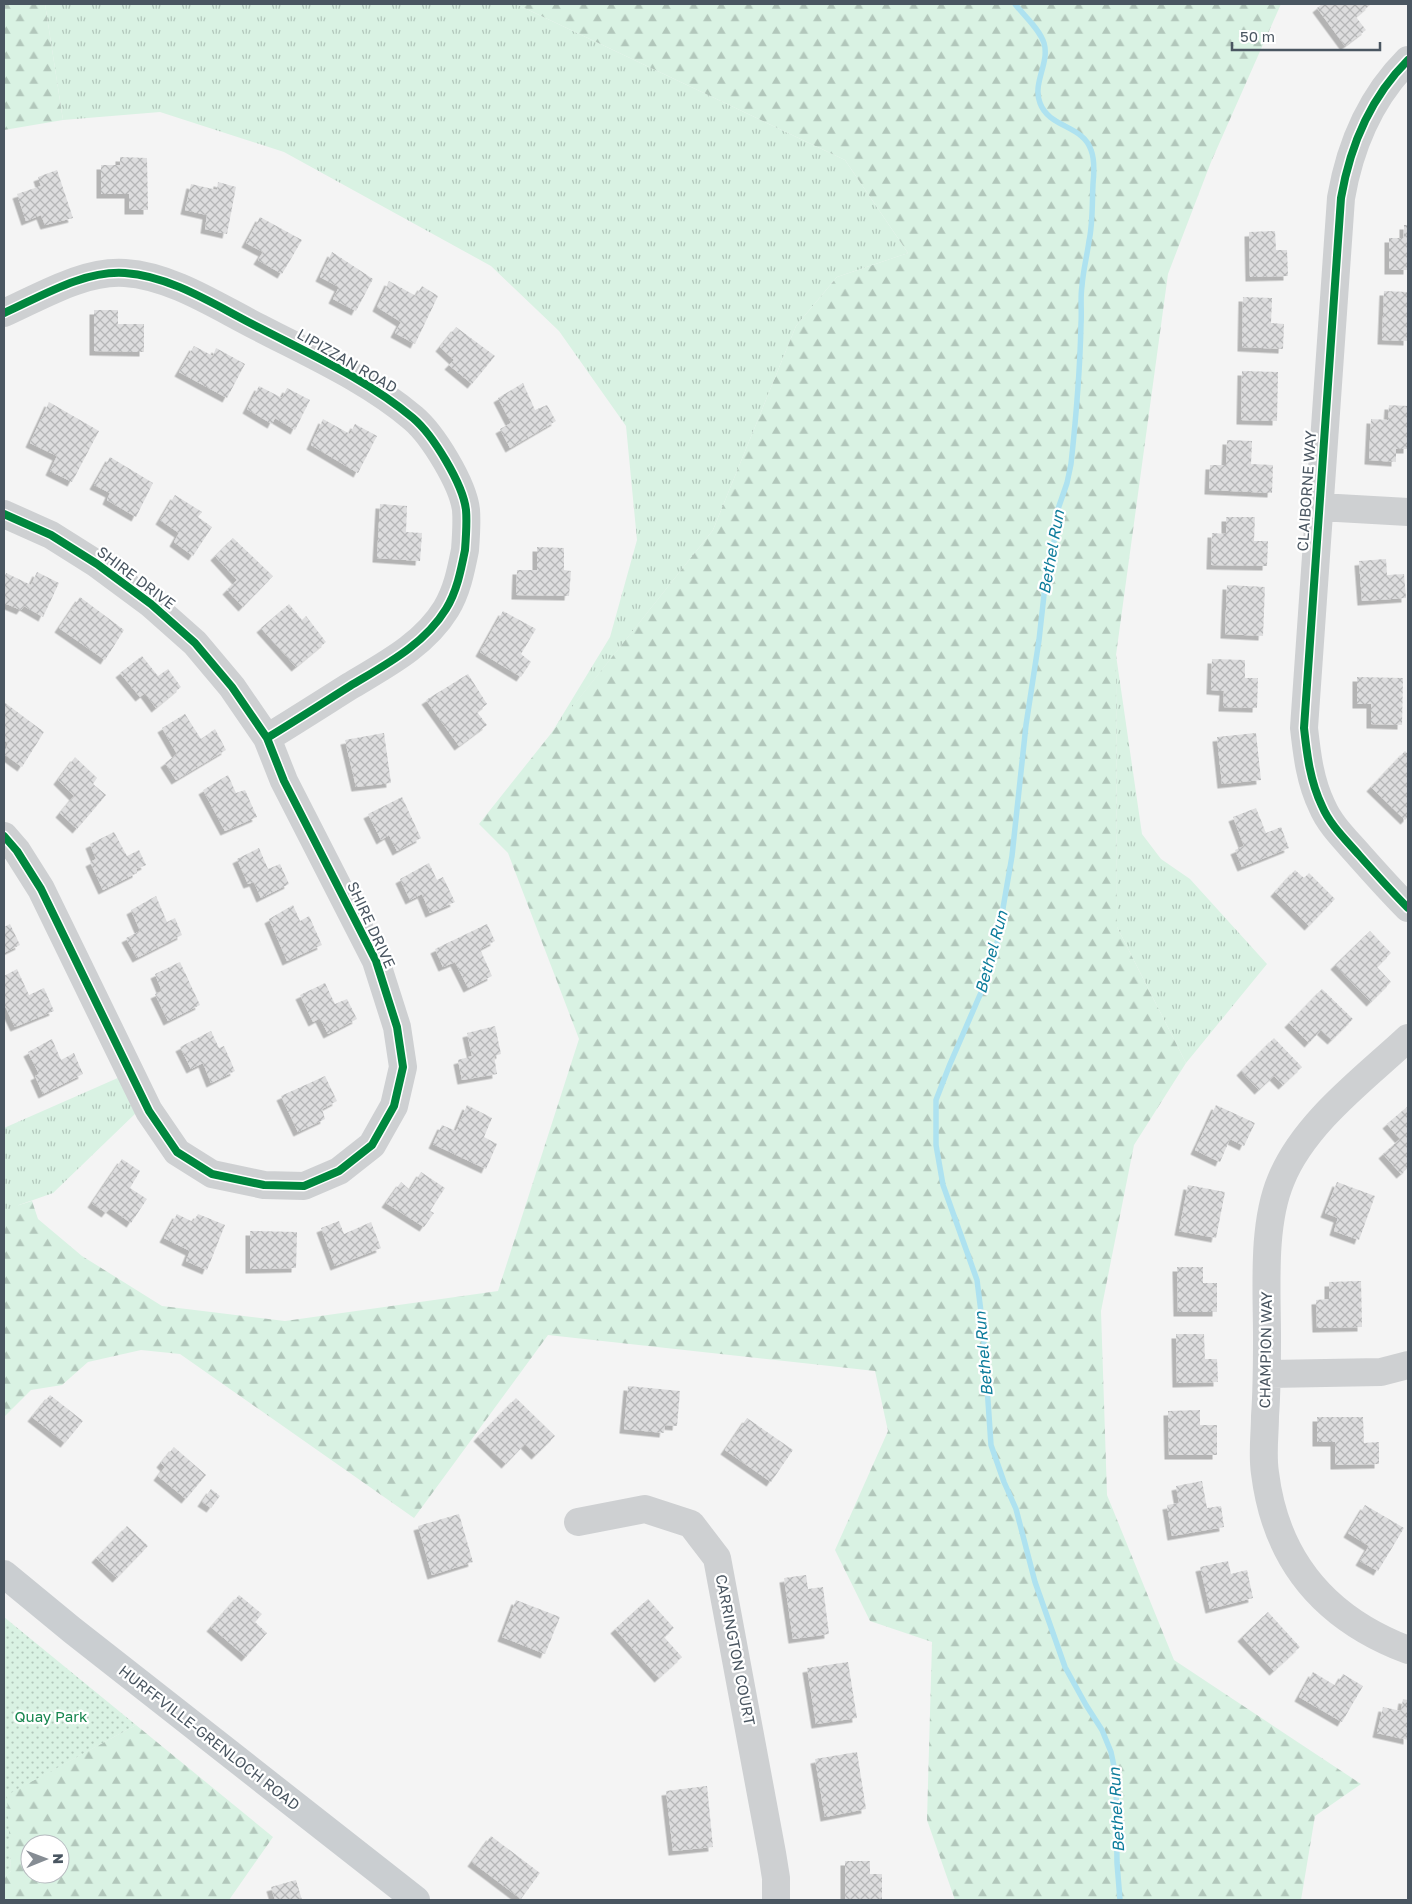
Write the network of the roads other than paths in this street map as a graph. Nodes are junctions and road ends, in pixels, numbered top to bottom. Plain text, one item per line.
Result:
1 (1408, 60) edge
2 (4, 313) edge
3 (1320, 507) junction
4 (1408, 512) edge
5 (4, 514) edge
6 (267, 738) junction
7 (4, 836) edge
8 (1408, 908) edge
9 (1408, 1038) edge
10 (1408, 1365) edge
11 (1267, 1374) junction
12 (578, 1522) dead end
13 (4, 1574) edge
14 (1408, 1650) edge
15 (416, 1900) edge
16 (776, 1900) edge

1 - 3 street, CLAIBORNE WAY
2 - 6 street, LIPIZZAN ROAD
3 - 4 street
3 - 8 street, CLAIBORNE WAY
5 - 6 street, SHIRE DRIVE
6 - 7 street, SHIRE DRIVE
9 - 11 street, CHAMPION WAY
10 - 11 street
11 - 14 street, CHAMPION WAY
12 - 16 street, CARRINGTON COURT
13 - 15 main road, HURFFVILLE-GRENLOCH ROAD

